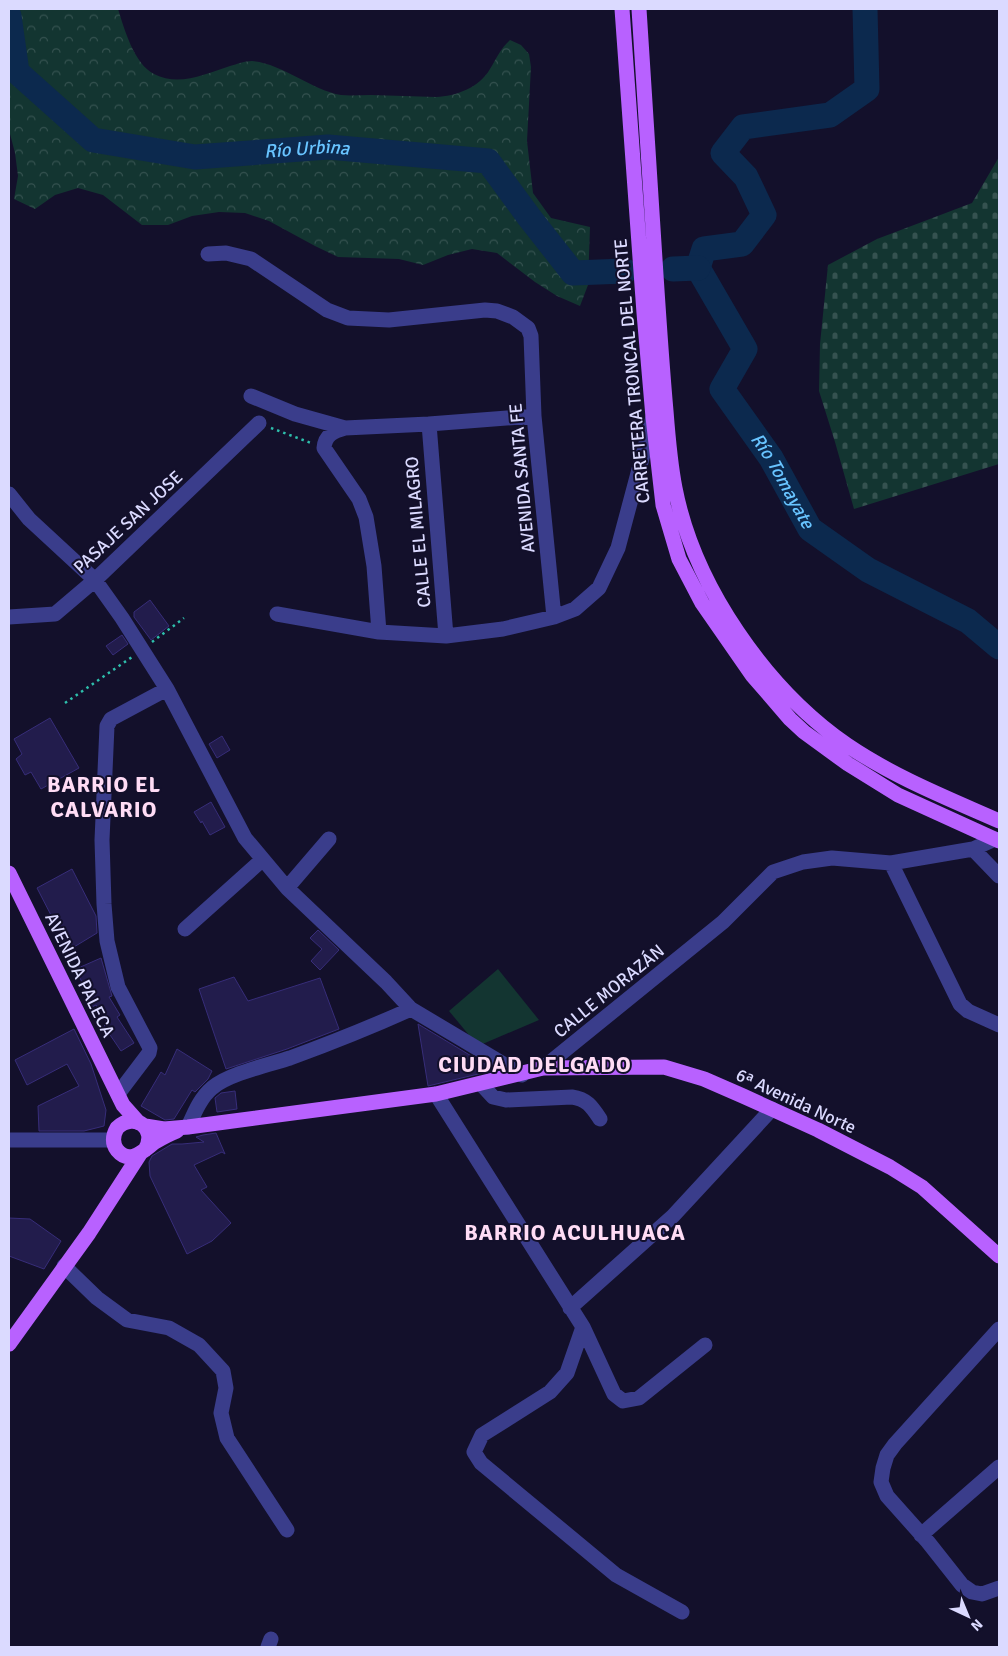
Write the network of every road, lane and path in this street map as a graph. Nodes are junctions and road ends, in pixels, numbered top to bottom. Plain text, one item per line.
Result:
1 (622, 9) edge
2 (639, 9) edge
3 (208, 254) dead end
4 (251, 396) dead end
5 (534, 416) junction
6 (653, 417) junction
7 (259, 423) joint
8 (429, 424) junction
9 (345, 428) junction
10 (324, 448) junction
11 (9, 494) edge
12 (95, 580) junction
13 (277, 614) dead end
14 (9, 617) edge
15 (554, 617) junction
16 (184, 618) dead end
17 (380, 632) junction
18 (446, 636) junction
19 (142, 650) junction
20 (167, 689) junction
21 (65, 703) dead end
22 (999, 821) edge
23 (329, 839) dead end
24 (997, 840) edge
25 (973, 849) junction
26 (262, 860) junction
27 (892, 862) junction
28 (9, 874) edge
29 (999, 876) edge
30 (287, 888) junction
31 (185, 930) dead end
32 (411, 1009) junction
33 (999, 1025) edge
34 (543, 1068) junction
35 (522, 1075) junction
36 (481, 1084) junction
37 (118, 1094) junction
38 (436, 1094) junction
39 (772, 1109) junction
40 (600, 1119) dead end
41 (119, 1125) junction
42 (142, 1125) junction
43 (188, 1127) junction
44 (9, 1140) edge
45 (116, 1145) junction
46 (143, 1152) junction
47 (116, 1191) junction
48 (999, 1256) edge
49 (64, 1266) junction
50 (570, 1308) junction
51 (583, 1327) junction
52 (999, 1329) edge
53 (9, 1344) edge
54 (704, 1345) dead end
55 (999, 1467) edge
56 (287, 1530) dead end
57 (921, 1535) junction
58 (999, 1588) edge
59 (682, 1612) dead end

1 - 6 main road, CARRETERA TRONCAL DEL NORTE
2 - 22 main road, CARRETERA TRONCAL DEL NORTE
3 - 5 street, AVENIDA SANTA FE
4 - 9 street
5 - 8 street
5 - 15 street, AVENIDA SANTA FE
6 - 15 street
6 - 24 main road, CARRETERA TRONCAL DEL NORTE
7 - 10 path
7 - 12 street, PASAJE SAN JOSE
8 - 9 street
8 - 18 street, CALLE EL MILAGRO
9 - 10 street
10 - 17 street
11 - 12 street
12 - 14 street, PASAJE SAN JOSE
12 - 19 street
13 - 17 street
15 - 18 street
16 - 19 path
17 - 18 street
19 - 20 street
19 - 21 path
20 - 26 street
20 - 37 street
23 - 30 street
24 - 25 street, CALLE MORAZÁN
25 - 27 street, CALLE MORAZÁN
25 - 29 street
26 - 30 street
26 - 31 street
27 - 33 street
27 - 34 street, CALLE MORAZÁN
28 - 37 main road, AVENIDA PALECA
30 - 32 street
32 - 35 street
32 - 43 street
34 - 35 main road, CALLE MORAZÁN
34 - 39 main road, 6ª Avenida Norte
35 - 36 main road, CALLE MORAZÁN
36 - 38 main road, CALLE MORAZÁN
36 - 40 street
37 - 41 main road, AVENIDA PALECA
37 - 42 main road, AVENIDA PALECA
38 - 43 main road, CALLE MORAZÁN
38 - 50 street
39 - 48 main road, 6ª Avenida Norte
39 - 50 street
41 - 42 main road
41 - 45 main road
42 - 43 main road, CALLE MORAZÁN
42 - 46 main road
43 - 46 main road, CALLE MORAZÁN
44 - 45 street
45 - 46 main road
45 - 47 main road
46 - 47 main road
47 - 49 main road
49 - 53 main road
49 - 56 street
50 - 51 street
51 - 54 street
51 - 59 street
52 - 57 street
55 - 57 street
57 - 58 street

